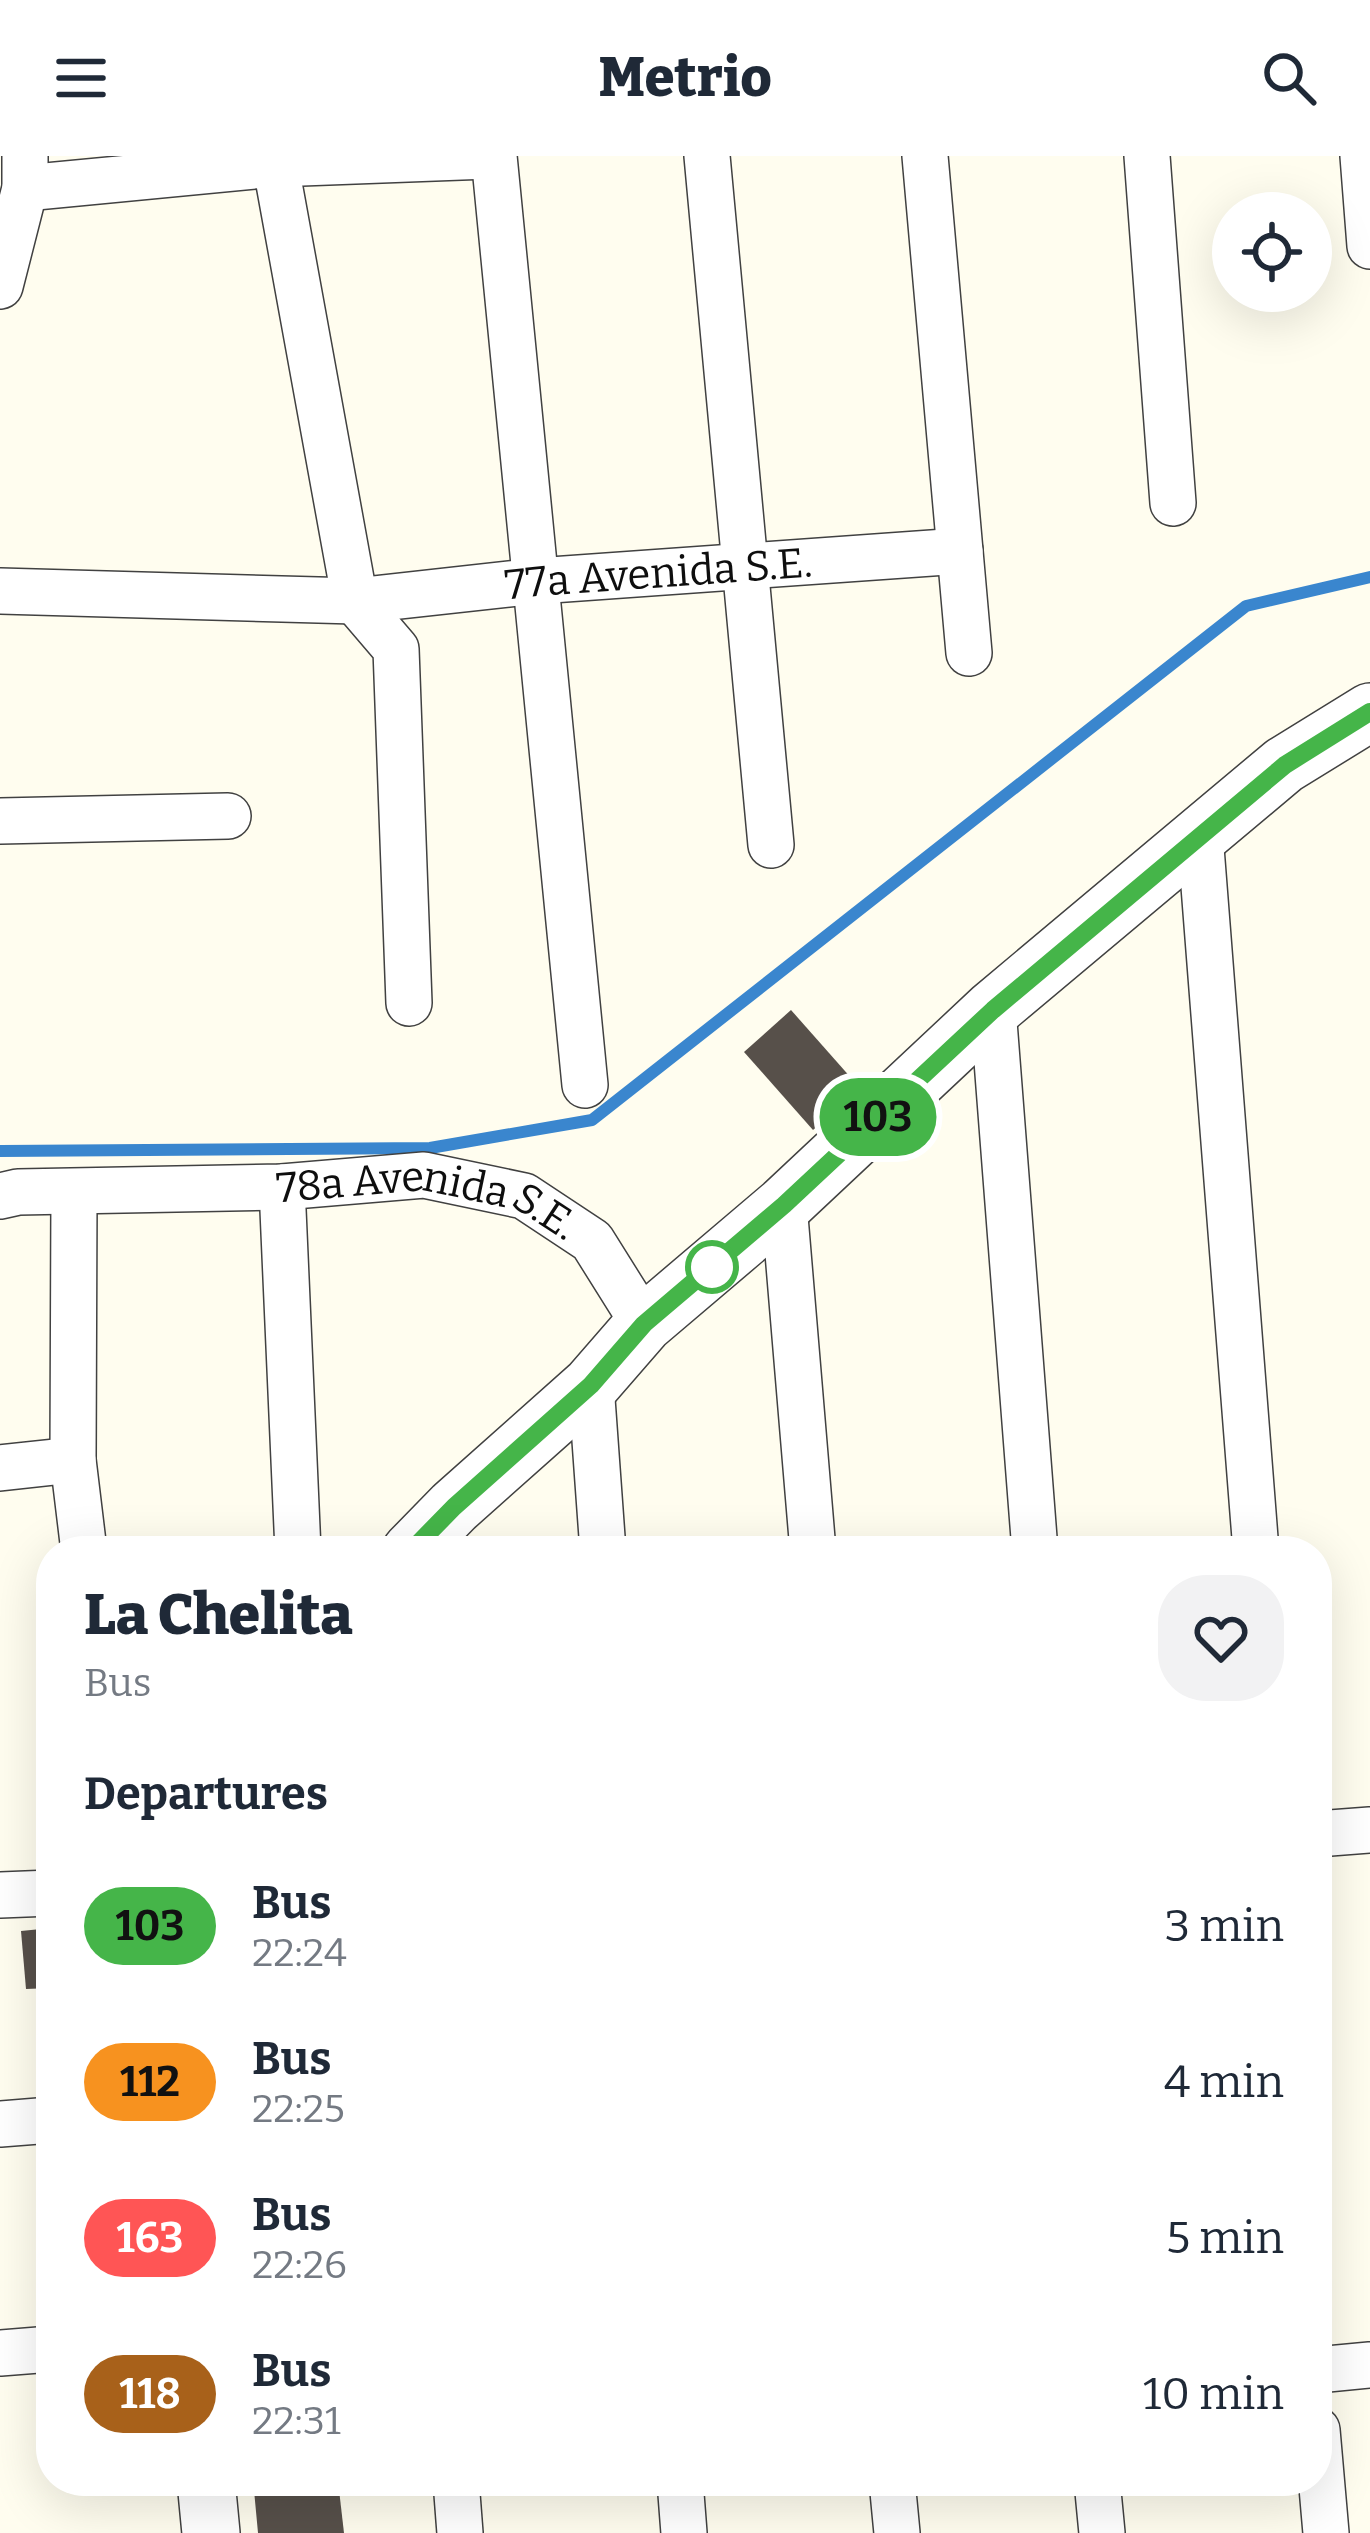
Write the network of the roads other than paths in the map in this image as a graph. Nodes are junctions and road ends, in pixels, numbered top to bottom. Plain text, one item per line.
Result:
1 (491, 156) edge
2 (707, 156) edge
3 (926, 156) edge
4 (1147, 156) edge
5 (1363, 156) edge
6 (274, 160) edge
7 (25, 172) edge
8 (1370, 246) edge
9 (0, 286) edge
10 (1173, 503) dead end
11 (960, 551) junction
12 (745, 567) junction
13 (536, 581) junction
14 (0, 591) edge
15 (355, 601) junction
16 (969, 653) dead end
17 (1370, 712) edge
18 (228, 816) dead end
19 (0, 821) edge
20 (1200, 835) junction
21 (771, 845) dead end
22 (409, 1003) dead end
23 (993, 1010) junction
24 (585, 1085) dead end
25 (6, 1182) edge
26 (282, 1187) junction
27 (74, 1192) junction
28 (784, 1205) junction
29 (644, 1324) junction
30 (591, 1385) junction
31 (73, 1460) junction
32 (0, 1468) edge
33 (82, 1536) edge
34 (297, 1536) edge
35 (426, 1536) edge
36 (602, 1536) edge
37 (812, 1536) edge
38 (1034, 1536) edge
39 (1255, 1536) edge
40 (1370, 1830) edge
41 (1332, 1833) edge
42 (36, 1894) edge
43 (0, 1895) edge
44 (36, 2121) edge
45 (0, 2124) edge
46 (36, 2350) edge
47 (0, 2353) edge
48 (1370, 2365) edge
49 (1332, 2369) edge
50 (207, 2496) edge
51 (457, 2496) edge
52 (681, 2496) edge
53 (893, 2496) edge
54 (1098, 2496) edge
55 (1323, 2496) edge
56 (211, 2533) edge
57 (460, 2533) edge
58 (685, 2533) edge
59 (897, 2533) edge
60 (1102, 2533) edge
61 (1326, 2533) edge

1 - 6 street
1 - 13 street
2 - 12 street
3 - 11 street
4 - 10 street
5 - 8 street
6 - 7 street
6 - 15 street
7 - 9 street
11 - 12 street, 77a Avenida S.E.
11 - 16 street
12 - 13 street, 77a Avenida S.E.
12 - 21 street
13 - 15 street, 77a Avenida S.E.
13 - 24 street
14 - 15 street, 77a Avenida S.E.
15 - 22 street
17 - 20 street
18 - 19 street
20 - 23 street
20 - 39 street
23 - 28 street
23 - 38 street
25 - 27 street, 78a Avenida S.E.
26 - 27 street, 78a Avenida S.E.
26 - 29 street, 78a Avenida S.E.
26 - 34 street
27 - 31 street
28 - 29 street
28 - 37 street
29 - 30 street
30 - 35 street
30 - 36 street
31 - 32 street
31 - 33 street
40 - 41 street
42 - 43 street
44 - 45 street
46 - 47 street
48 - 49 street
50 - 56 street
51 - 57 street
52 - 58 street
53 - 59 street
54 - 60 street
55 - 61 street

